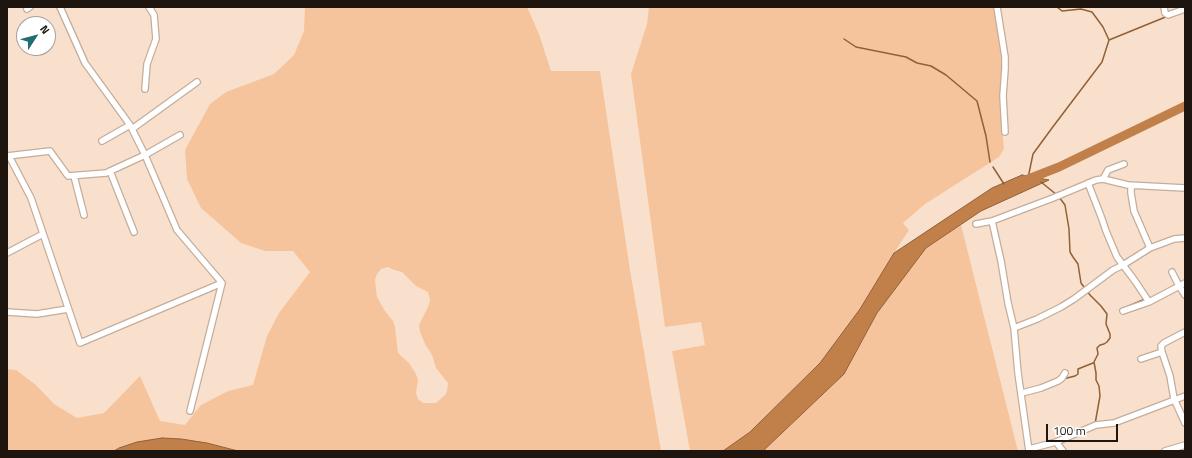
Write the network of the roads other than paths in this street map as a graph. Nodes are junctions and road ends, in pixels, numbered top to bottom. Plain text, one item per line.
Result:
1 (60, 7) edge
2 (149, 7) edge
3 (997, 7) edge
4 (1164, 7) edge
5 (1185, 9) edge
6 (197, 82) dead end
7 (145, 89) dead end
8 (131, 127) junction
9 (1005, 132) dead end
10 (180, 135) dead end
11 (102, 141) dead end
12 (145, 155) junction
13 (8, 156) edge
14 (1124, 164) dead end
15 (110, 171) junction
16 (74, 176) junction
17 (1103, 179) junction
18 (1088, 183) junction
19 (1131, 185) junction
20 (1185, 188) edge
21 (84, 215) dead end
22 (992, 221) junction
23 (976, 224) dead end
24 (134, 232) dead end
25 (43, 234) junction
26 (1185, 238) edge
27 (1150, 248) junction
28 (7, 253) edge
29 (1123, 265) junction
30 (1172, 272) dead end
31 (222, 283) junction
32 (1185, 283) edge
33 (1179, 286) junction
34 (1185, 295) edge
35 (1149, 302) junction
36 (68, 309) junction
37 (1123, 311) dead end
38 (7, 312) edge
39 (1014, 328) junction
40 (1185, 332) edge
41 (1162, 352) junction
42 (1141, 359) dead end
43 (1065, 373) dead end
44 (1022, 393) junction
45 (1185, 396) edge
46 (1174, 399) junction
47 (190, 412) dead end
48 (1185, 423) edge
49 (1056, 442) junction
50 (1185, 445) edge
51 (1029, 450) edge
52 (1063, 451) edge
53 (1165, 451) edge

1 - 8 street
2 - 7 street
3 - 9 street
4 - 5 street
6 - 8 street
8 - 11 street
8 - 12 street
10 - 12 street
12 - 15 street
12 - 31 street
13 - 16 street
13 - 25 street
14 - 17 street
15 - 16 street
15 - 24 street
16 - 21 street
17 - 18 street
17 - 19 street
18 - 22 street
18 - 29 street
19 - 20 street
19 - 27 street
22 - 23 street
22 - 39 street
25 - 28 street
25 - 36 street
26 - 27 street
27 - 29 street
29 - 35 street
29 - 39 street
30 - 33 street
31 - 36 street
31 - 47 street
32 - 33 street
33 - 34 street
33 - 35 street
35 - 37 street
36 - 38 street
39 - 44 street
40 - 41 street
41 - 42 street
41 - 46 street
43 - 44 street
44 - 51 street
45 - 46 street
46 - 48 street
46 - 49 street
49 - 51 street
49 - 52 street
50 - 53 street

